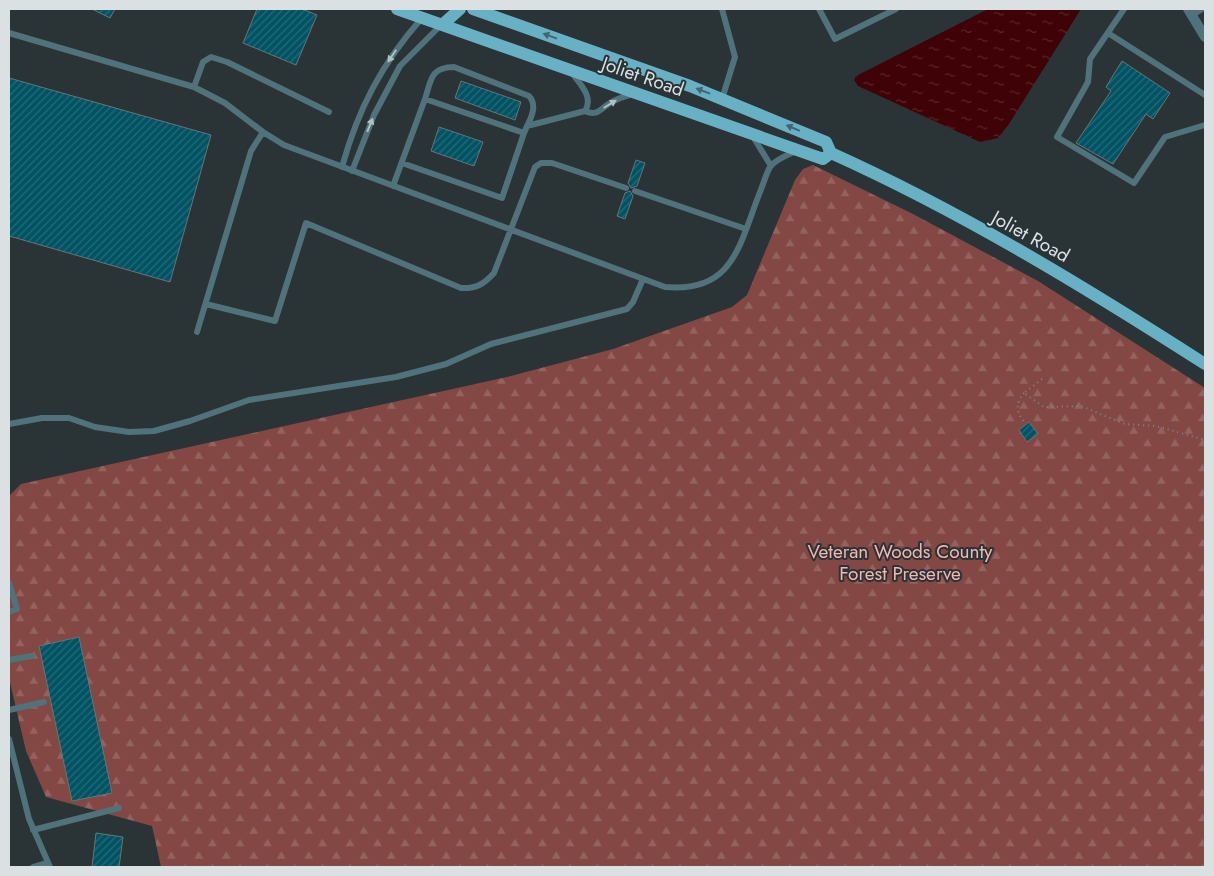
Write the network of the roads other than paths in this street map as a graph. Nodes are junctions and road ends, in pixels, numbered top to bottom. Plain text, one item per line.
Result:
1 (397, 9) edge
2 (460, 9) edge
3 (473, 9) edge
4 (722, 9) edge
5 (818, 9) edge
6 (896, 9) edge
7 (1124, 9) edge
8 (1202, 9) edge
9 (426, 13) edge
10 (1190, 13) edge
11 (442, 25) junction
12 (9, 33) edge
13 (1108, 33) junction
14 (1205, 37) edge
15 (570, 70) junction
16 (194, 87) junction
17 (637, 94) junction
18 (1205, 95) edge
19 (424, 99) junction
20 (722, 99) junction
21 (585, 111) junction
22 (329, 112) dead end
23 (1205, 125) edge
24 (528, 126) junction
25 (263, 132) junction
26 (749, 132) junction
27 (524, 134) junction
28 (798, 150) junction
29 (831, 153) junction
30 (402, 163) junction
31 (770, 166) junction
32 (342, 167) junction
33 (352, 171) junction
34 (394, 186) junction
35 (626, 188) dead end
36 (635, 191) dead end
37 (746, 229) junction
38 (510, 230) junction
39 (643, 279) junction
40 (206, 304) junction
41 (198, 332) dead end
42 (1205, 364) edge
43 (9, 424) edge
44 (9, 583) edge
45 (9, 612) edge
46 (32, 656) dead end
47 (9, 660) edge
48 (44, 702) dead end
49 (9, 710) edge
50 (9, 739) edge
51 (119, 808) dead end
52 (33, 830) junction
53 (48, 865) edge
54 (32, 867) edge

1 - 9 main road, Joliet Road
2 - 11 main road
20 -> 3 main road, Joliet Road
4 - 20 lane
5 - 6 lane
7 - 13 lane
8 - 10 lane
9 - 11 main road, Joliet Road
9 -> 32 lane
10 - 14 street
11 - 15 main road, Joliet Road
33 -> 11 lane
12 - 16 lane
13 - 18 lane
13 - 23 lane
15 - 17 main road, Joliet Road
15 - 21 lane
16 - 22 lane
16 - 25 lane
21 -> 17 lane
17 - 26 main road, Joliet Road
19 - 24 lane
19 - 27 lane
19 - 30 lane
29 -> 20 main road, Joliet Road
21 - 24 lane
24 - 27 lane
25 - 32 lane
25 - 40 lane
26 - 28 main road, Joliet Road
26 - 31 lane
27 - 30 lane
28 - 29 main road, Joliet Road
28 - 31 lane
29 - 42 main road, Joliet Road
30 - 34 lane
31 - 37 lane
32 - 33 lane
33 - 34 lane
34 - 38 lane
35 - 38 lane
36 - 37 lane
37 - 39 lane
38 - 39 lane
38 - 40 lane
39 - 43 lane
40 - 41 lane
44 - 45 lane
46 - 47 lane
48 - 49 lane
50 - 52 lane
51 - 52 lane
52 - 53 lane
53 - 54 lane

